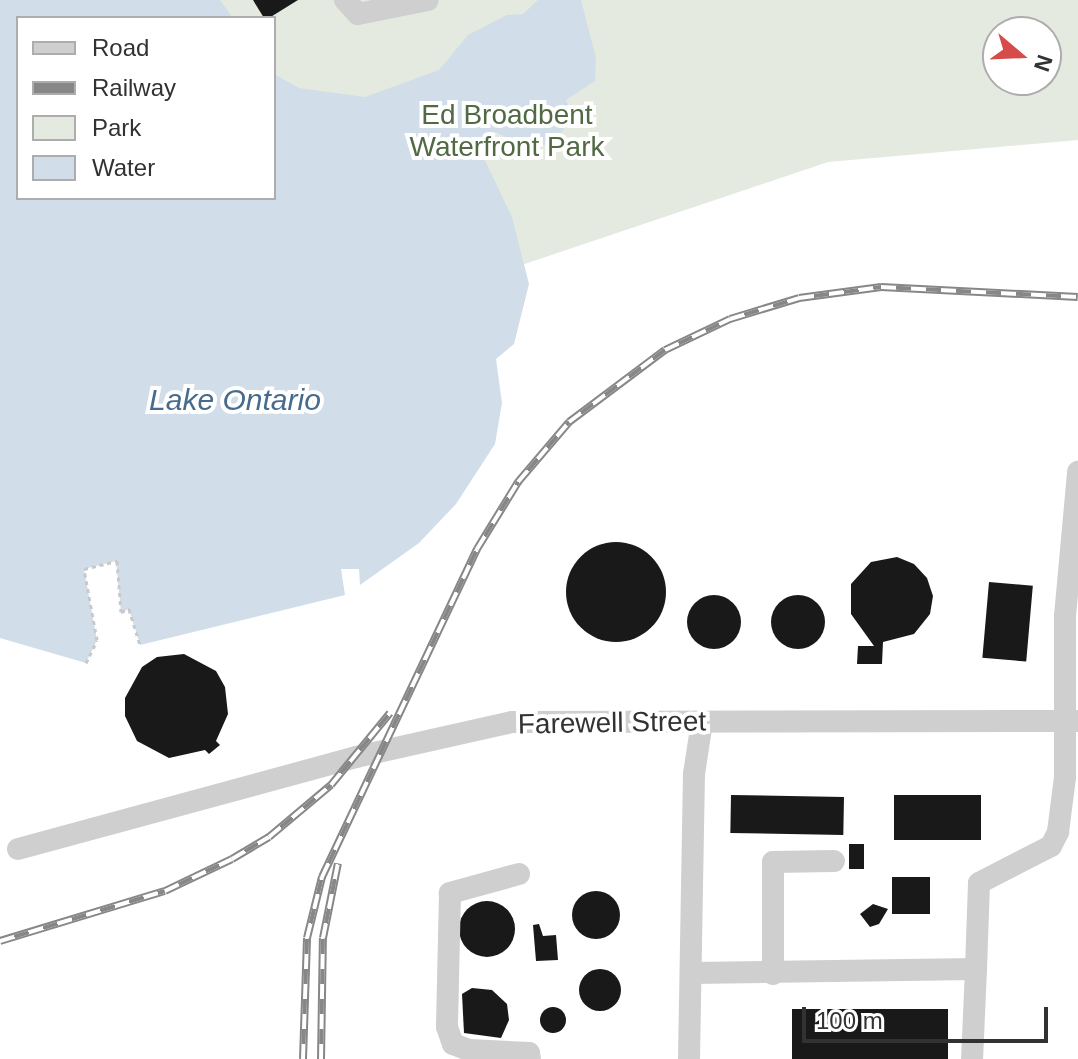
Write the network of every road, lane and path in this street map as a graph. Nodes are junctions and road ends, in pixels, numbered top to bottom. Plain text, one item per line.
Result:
1 (345, 0) edge
2 (423, 1) edge
3 (1078, 472) edge
4 (1073, 578) edge
5 (140, 645) dead end
6 (86, 663) dead end
7 (1070, 721) edge
8 (702, 722) junction
9 (18, 849) dead end
10 (834, 861) dead end
11 (519, 874) dead end
12 (976, 969) junction
13 (692, 973) junction
14 (773, 974) junction
15 (530, 1059) edge
16 (689, 1059) edge
17 (972, 1059) edge

1 - 2 street
3 - 4 street
4 - 7 street
5 - 6 path
7 - 8 street, Farewell Street
7 - 12 street
8 - 9 street, Farewell Street
8 - 13 street
10 - 14 street
11 - 15 street
12 - 14 street
12 - 17 street
13 - 14 street
13 - 16 street

